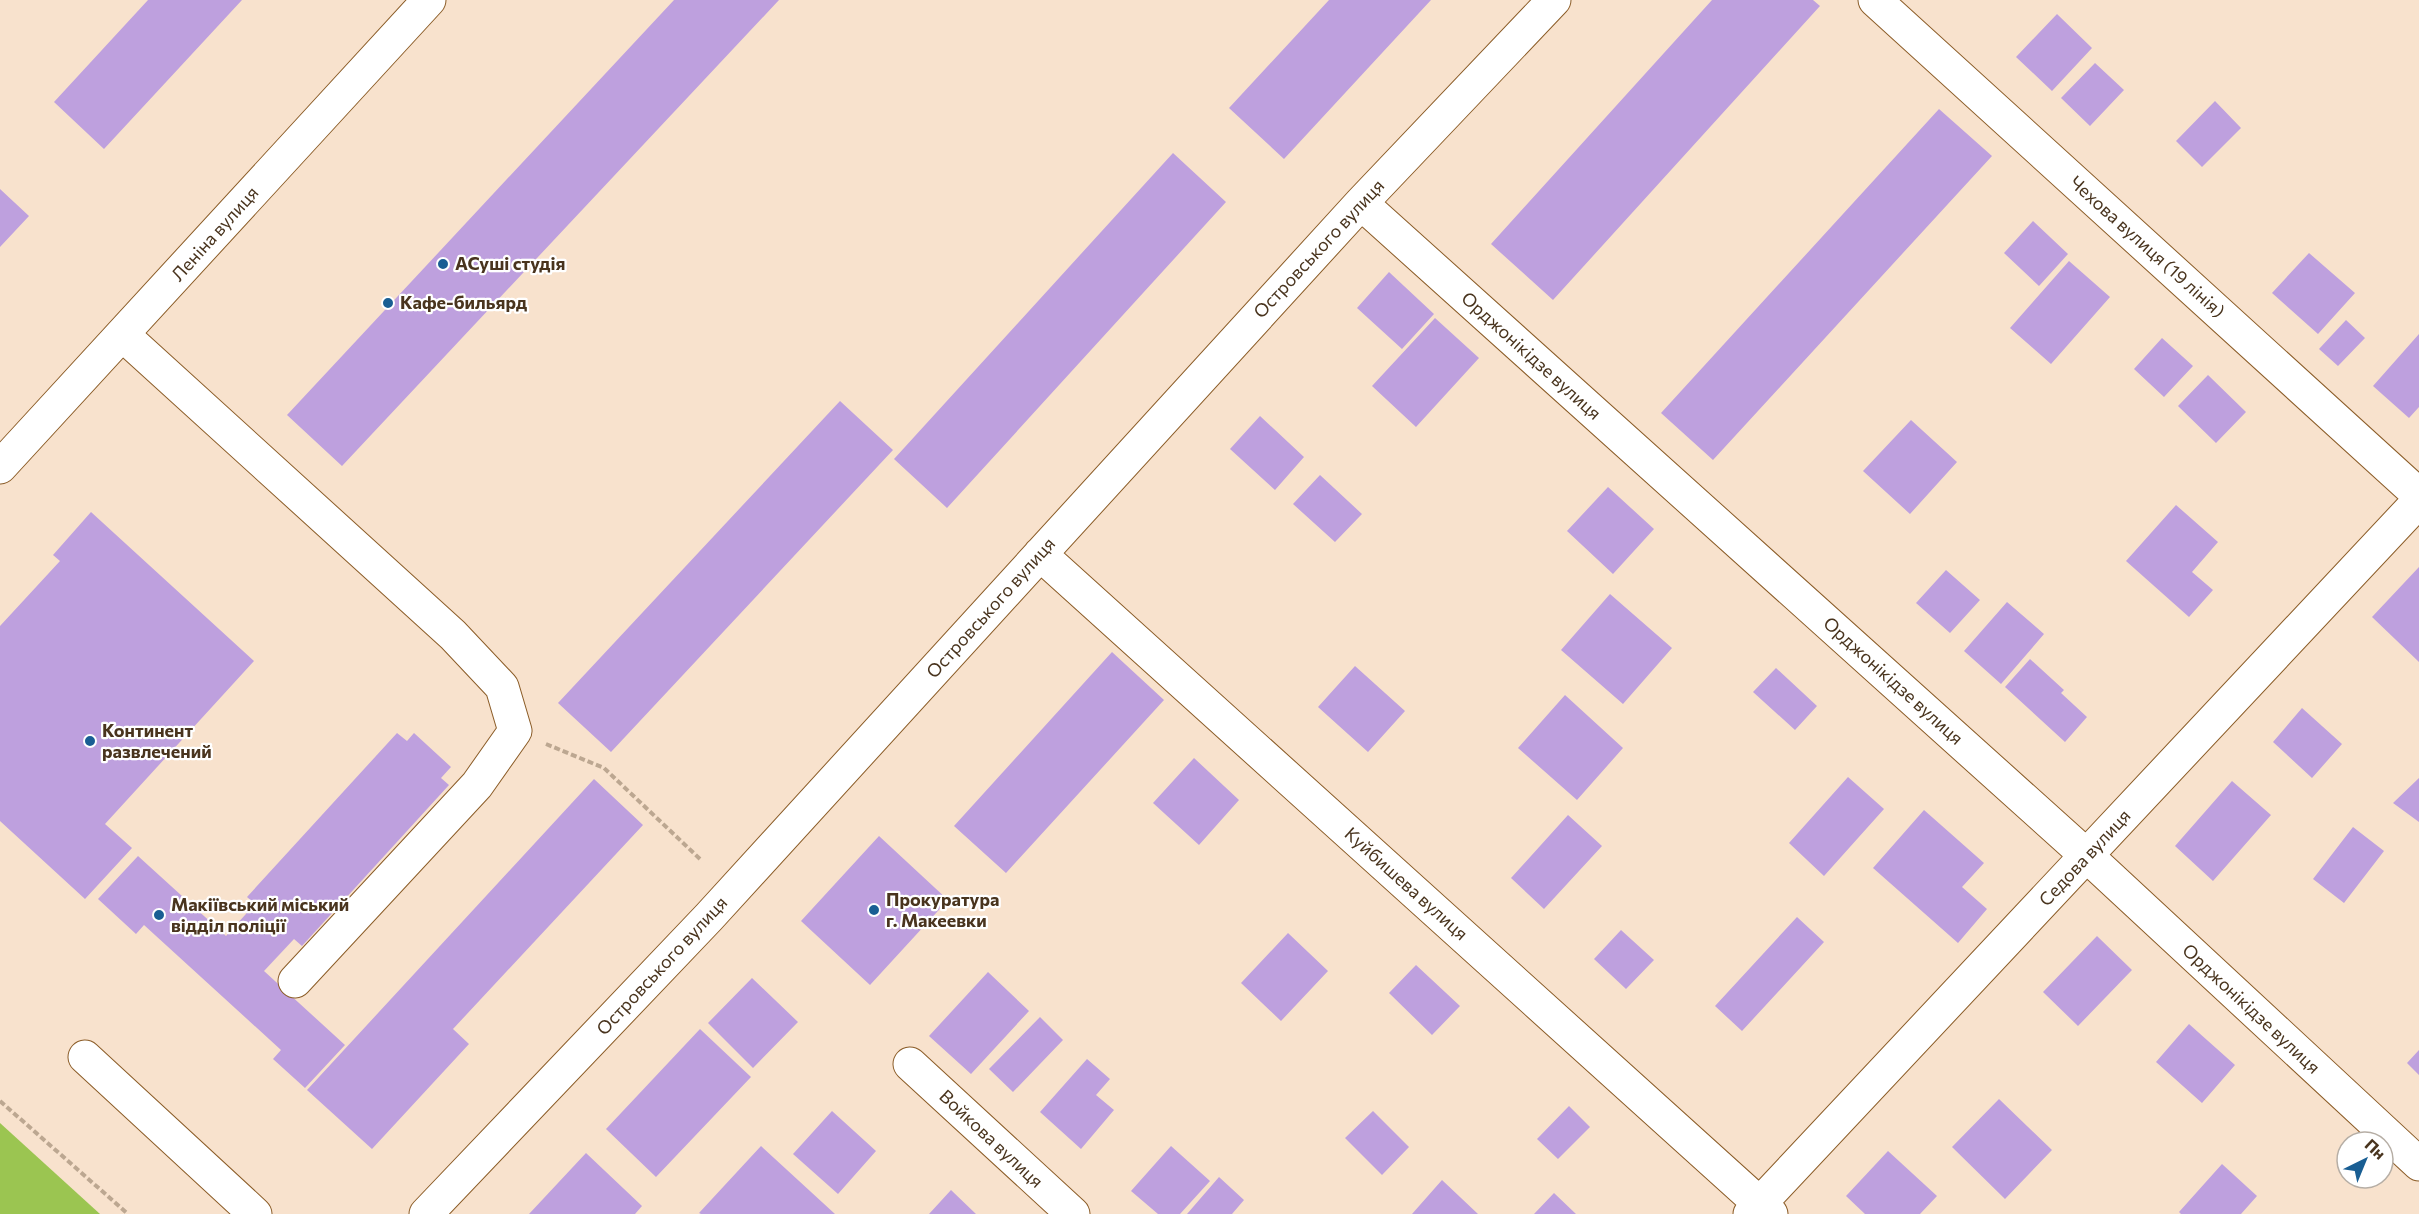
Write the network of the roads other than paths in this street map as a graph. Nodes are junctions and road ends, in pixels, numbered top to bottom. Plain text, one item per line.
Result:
1 (1554, 0) edge
2 (1875, 0) edge
3 (427, 1) edge
4 (1361, 203) junction
5 (123, 335) junction
6 (0, 467) edge
7 (2419, 495) edge
8 (2419, 501) edge
9 (1040, 554) junction
10 (2087, 856) junction
11 (295, 981) dead end
12 (85, 1057) dead end
13 (909, 1064) dead end
14 (2419, 1164) edge
15 (1760, 1210) edge
16 (255, 1214) edge
17 (426, 1214) edge
18 (1072, 1214) edge

1 - 4 street, Островського вулиця
2 - 7 street, Чехова вулиця (19 лiнiя)
3 - 5 street, Леніна вулиця
4 - 9 street, Островського вулиця
4 - 10 street, Орджонікідзе вулиця
5 - 6 street, Леніна вулиця
5 - 11 street
8 - 10 street, Седова вулиця
9 - 15 street, Куйбишева вулиця
9 - 17 street, Островського вулиця
10 - 14 street, Орджонікідзе вулиця
10 - 15 street, Седова вулиця
12 - 16 street
13 - 18 street, Войкова вулиця

